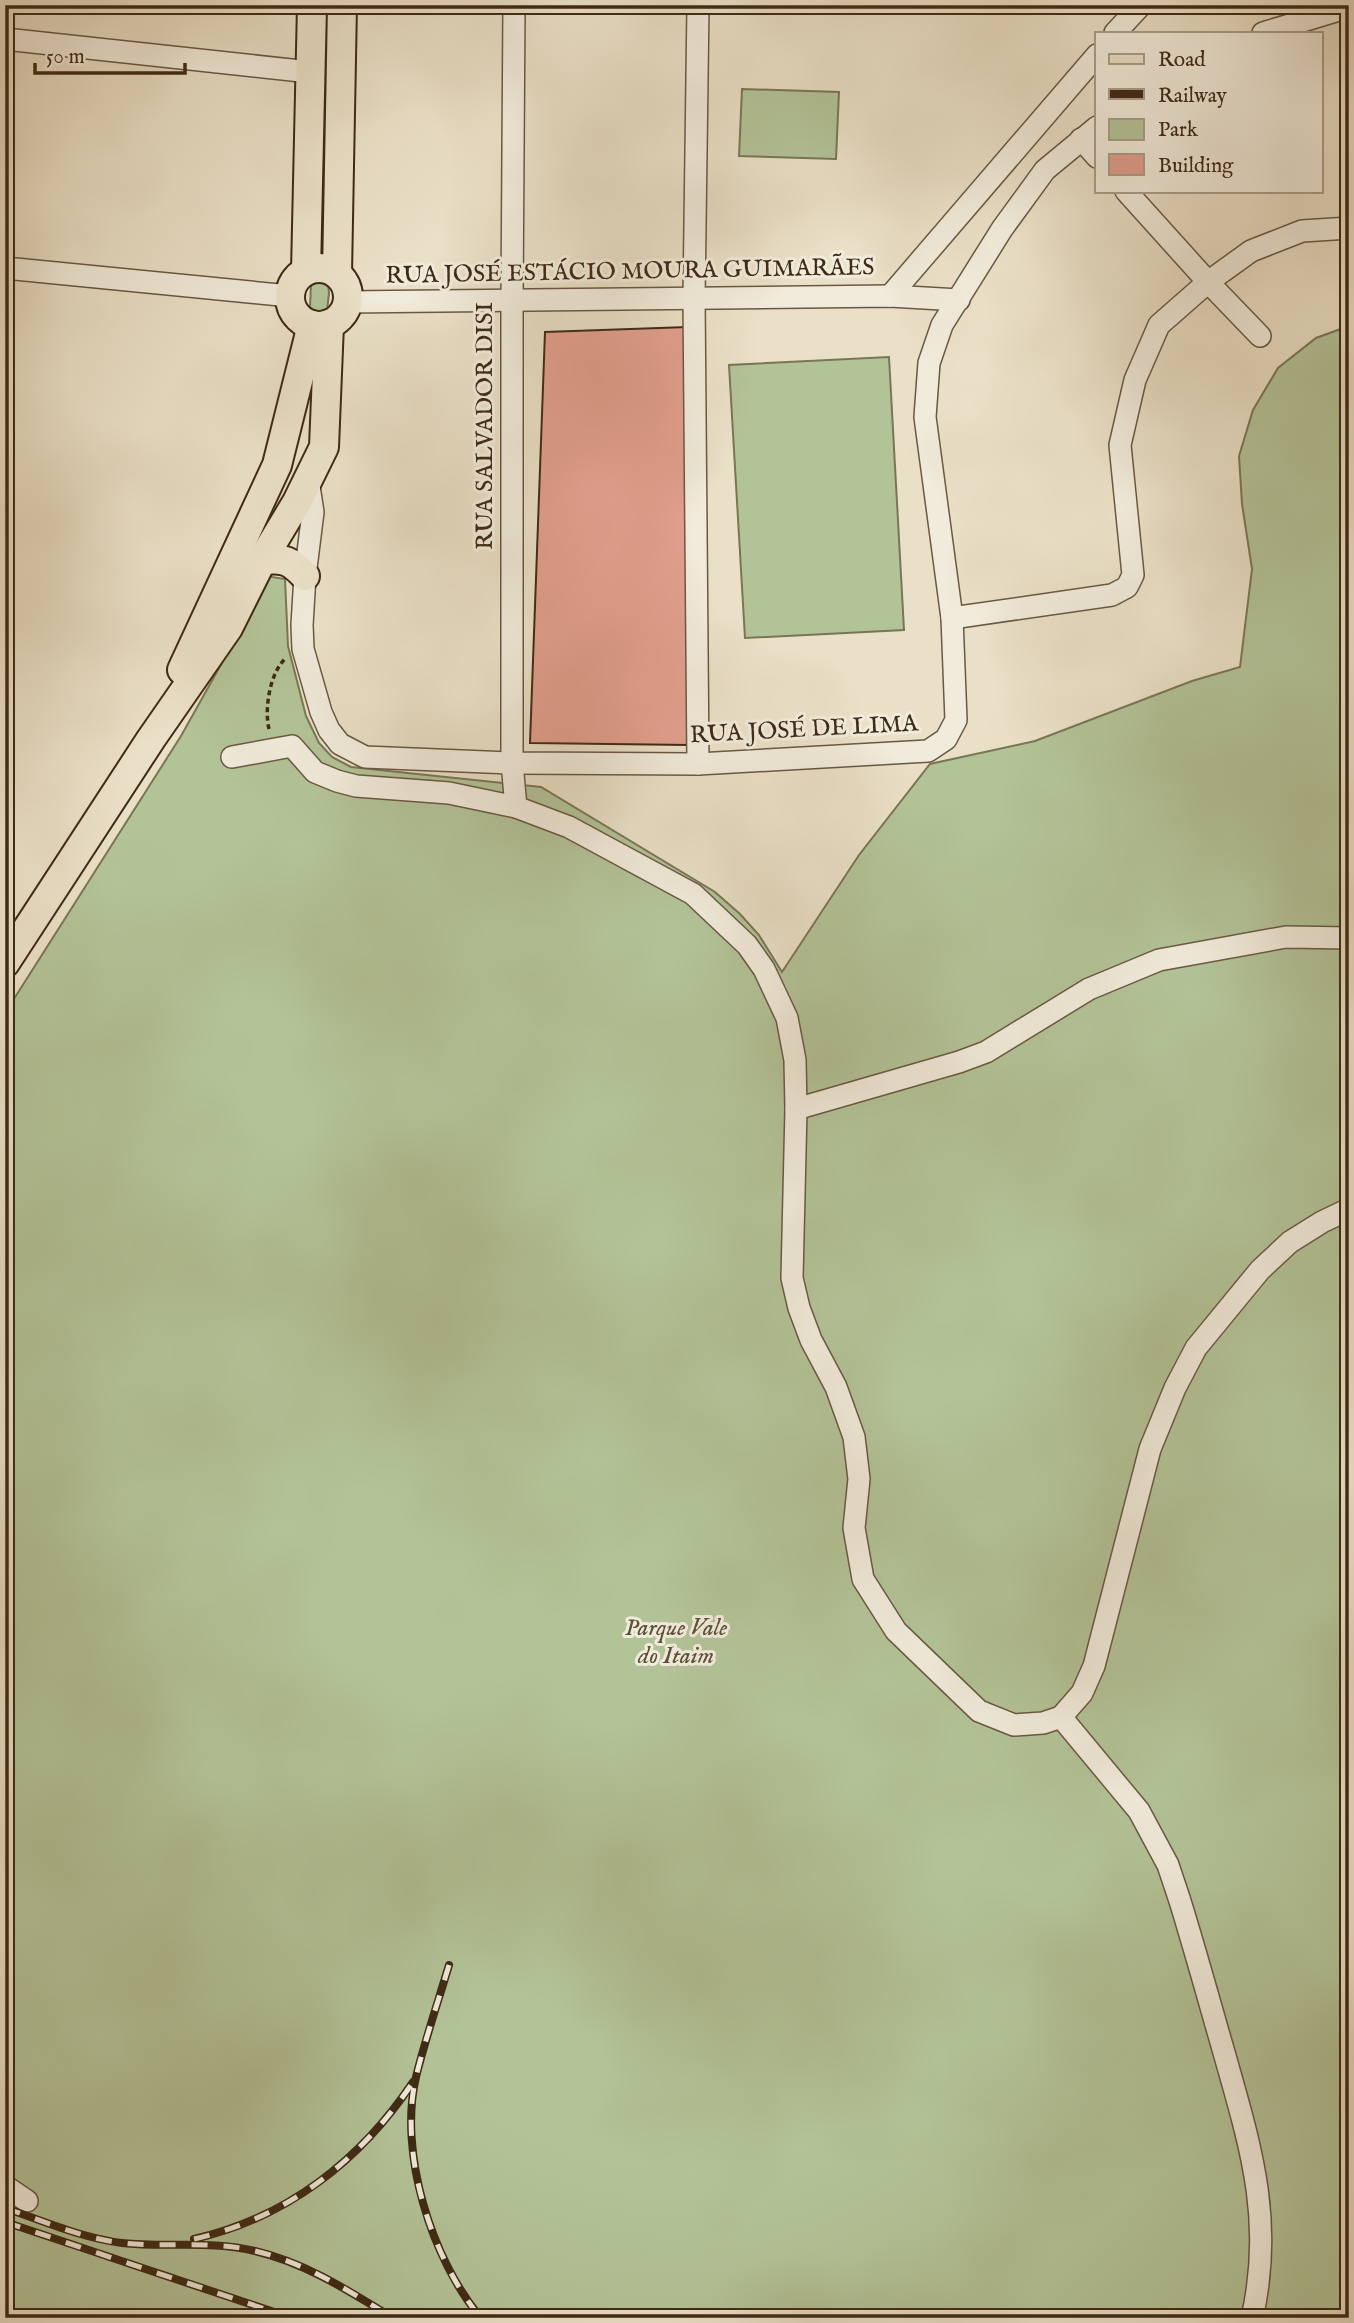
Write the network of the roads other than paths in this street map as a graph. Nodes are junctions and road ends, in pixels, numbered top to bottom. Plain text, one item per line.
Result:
1 (312, 5) edge
2 (342, 5) edge
3 (514, 5) edge
4 (698, 5) edge
5 (1141, 5) edge
6 (1349, 10) edge
7 (1116, 32) edge
8 (1266, 32) edge
9 (5, 39) edge
10 (1095, 57) edge
11 (310, 72) junction
12 (1089, 133) edge
13 (1095, 151) edge
14 (1127, 192) edge
15 (1349, 228) edge
16 (5, 268) edge
17 (306, 271) junction
18 (337, 274) junction
19 (1208, 282) junction
20 (290, 296) junction
21 (890, 296) junction
22 (694, 298) junction
23 (512, 300) junction
24 (958, 300) junction
25 (347, 302) junction
26 (321, 324) junction
27 (1260, 336) dead end
28 (283, 447) junction
29 (308, 480) junction
30 (262, 560) junction
31 (305, 576) junction
32 (952, 618) junction
33 (151, 740) junction
34 (232, 757) dead end
35 (512, 763) junction
36 (698, 764) junction
37 (516, 807) junction
38 (1349, 938) edge
39 (5, 963) edge
40 (796, 1109) junction
41 (1349, 1209) edge
42 (1061, 1717) junction
43 (5, 2186) edge
44 (27, 2201) dead end
45 (1252, 2318) edge

1 - 11 main road
2 - 18 main road
3 - 23 street, RUA SALVADOR DISI
4 - 22 street
5 - 7 street
6 - 8 street
9 - 11 street
10 - 21 street, RUA JOSÉ ESTÁCIO MOURA GUIMARÃES
11 - 17 main road
12 - 13 street
12 - 24 street, RUA JOSÉ DE LIMA
14 - 19 street
15 - 19 street
16 - 20 street
17 - 18 main road
17 - 20 main road
18 - 25 main road
19 - 27 street
19 - 32 street
20 - 26 main road
21 - 22 street, RUA JOSÉ ESTÁCIO MOURA GUIMARÃES
21 - 24 street
22 - 23 street, RUA JOSÉ ESTÁCIO MOURA GUIMARÃES
22 - 36 street
23 - 25 street, RUA JOSÉ ESTÁCIO MOURA GUIMARÃES
23 - 35 street, RUA SALVADOR DISI
24 - 32 street, RUA JOSÉ DE LIMA
25 - 26 main road
26 - 28 main road
26 - 29 main road
28 - 29 main road
28 - 33 main road
29 - 30 main road
29 - 31 street
30 - 31 main road
30 - 33 main road
31 - 35 street, RUA JOSÉ DE LIMA
32 - 36 street, RUA JOSÉ DE LIMA
33 - 39 main road
34 - 37 street
35 - 36 street, RUA JOSÉ DE LIMA
35 - 37 street, RUA SALVADOR DISI
37 - 40 street
38 - 40 street
40 - 42 street
41 - 42 street
42 - 45 street
43 - 44 street

